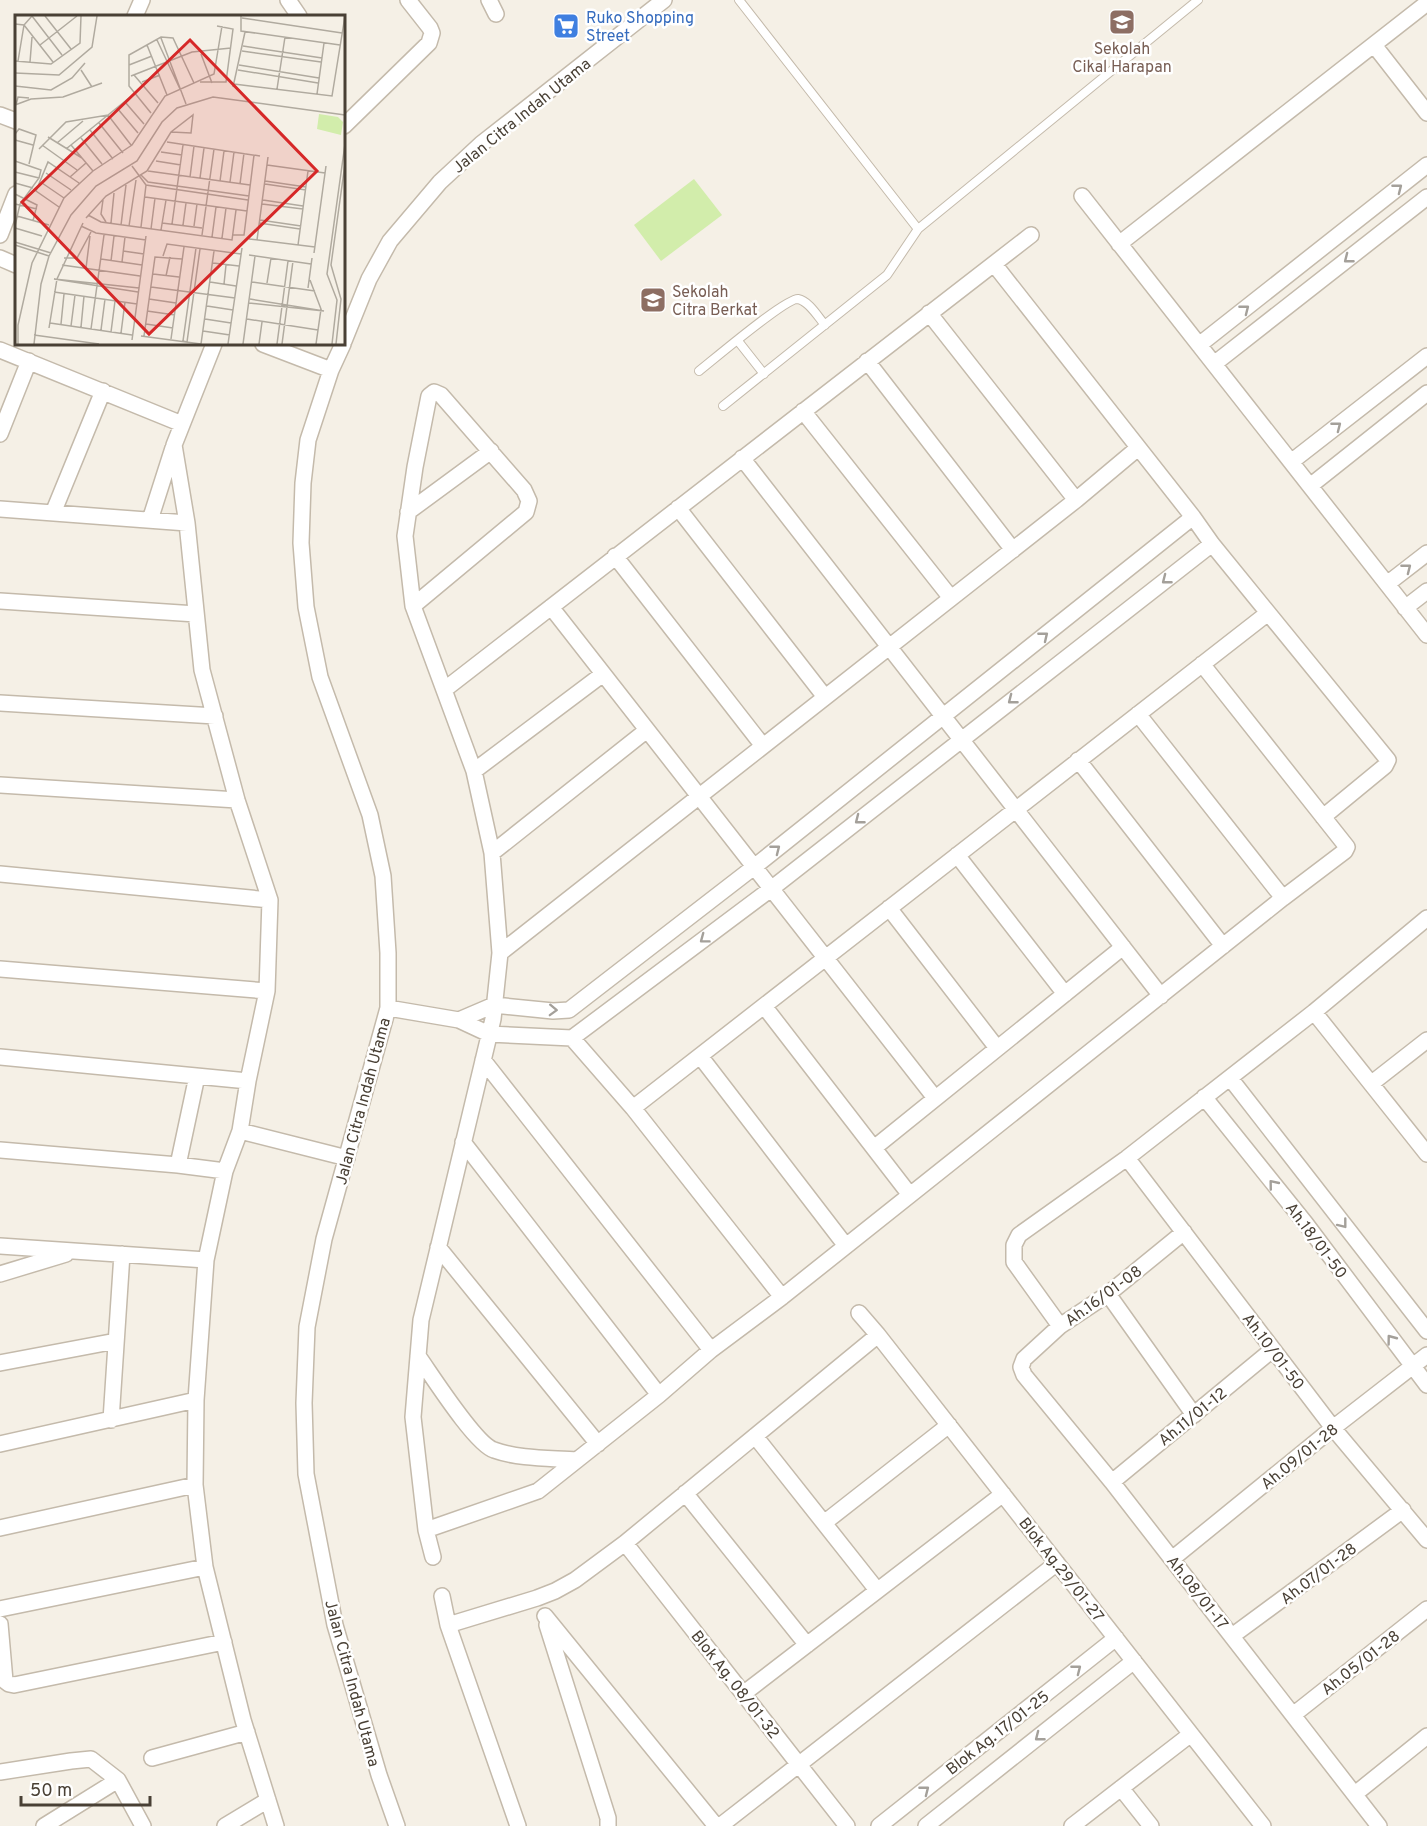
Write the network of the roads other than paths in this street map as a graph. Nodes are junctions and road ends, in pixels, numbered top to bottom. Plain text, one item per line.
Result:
1 (142, 0) edge
2 (288, 0) edge
3 (408, 0) edge
4 (489, 0) edge
5 (664, 0) edge
6 (739, 0) edge
7 (1198, 0) edge
8 (1427, 3) edge
9 (496, 14) dead end
10 (135, 15) edge
11 (298, 15) edge
12 (1374, 45) junction
13 (345, 105) edge
14 (359, 112) junction
15 (1427, 112) edge
16 (0, 115) edge
17 (15, 121) edge
18 (345, 125) edge
19 (1427, 165) edge
20 (1082, 196) dead end
21 (15, 197) edge
22 (1427, 197) edge
23 (5, 228) edge
24 (918, 229) junction
25 (1031, 235) dead end
26 (1119, 244) junction
27 (0, 258) edge
28 (15, 264) edge
29 (994, 264) junction
30 (929, 313) junction
31 (825, 325) junction
32 (345, 337) edge
33 (738, 341) junction
34 (213, 345) edge
35 (266, 345) edge
36 (342, 345) edge
37 (1199, 345) junction
38 (0, 350) edge
39 (1427, 356) edge
40 (867, 361) junction
41 (29, 362) junction
42 (1214, 364) junction
43 (332, 370) junction
44 (699, 371) dead end
45 (764, 374) junction
46 (103, 391) junction
47 (1427, 393) edge
48 (723, 406) dead end
49 (803, 411) junction
50 (182, 424) junction
51 (0, 434) edge
52 (174, 445) junction
53 (1138, 448) junction
54 (491, 451) junction
55 (742, 458) junction
56 (1291, 462) junction
57 (1310, 486) junction
58 (1076, 500) junction
59 (0, 508) edge
60 (678, 508) junction
61 (408, 512) junction
62 (53, 513) junction
63 (1193, 517) junction
64 (150, 520) junction
65 (187, 523) junction
66 (1212, 544) junction
67 (1013, 550) junction
68 (1427, 553) edge
69 (615, 556) junction
70 (1387, 584) junction
71 (1427, 591) edge
72 (951, 598) junction
73 (0, 601) edge
74 (413, 606) junction
75 (551, 607) junction
76 (1405, 608) junction
77 (1268, 613) junction
78 (196, 614) junction
79 (1427, 635) edge
80 (889, 647) junction
81 (1202, 664) junction
82 (603, 674) junction
83 (444, 690) junction
84 (825, 697) junction
85 (0, 703) edge
86 (1138, 714) junction
87 (215, 716) junction
88 (944, 717) junction
89 (647, 730) junction
90 (962, 740) junction
91 (763, 746) junction
92 (1078, 760) junction
93 (474, 771) junction
94 (0, 785) edge
95 (699, 797) junction
96 (237, 800) junction
97 (1016, 809) junction
98 (1323, 817) junction
99 (492, 853) junction
100 (957, 855) junction
101 (754, 867) junction
102 (0, 874) edge
103 (771, 889) junction
104 (1283, 898) junction
105 (270, 900) junction
106 (889, 908) junction
107 (1427, 918) edge
108 (1223, 946) junction
109 (1123, 947) junction
110 (500, 953) junction
111 (825, 958) junction
112 (0, 969) edge
113 (267, 991) junction
114 (1065, 994) junction
115 (1161, 996) junction
116 (494, 1005) junction
117 (764, 1006) junction
118 (388, 1008) junction
119 (1314, 1012) junction
120 (459, 1020) junction
121 (489, 1034) junction
122 (572, 1038) junction
123 (1427, 1040) edge
124 (998, 1048) junction
125 (700, 1056) junction
126 (0, 1057) edge
127 (483, 1060) junction
128 (197, 1076) junction
129 (1230, 1078) junction
130 (248, 1081) junction
131 (1372, 1083) junction
132 (1204, 1097) junction
133 (935, 1098) junction
134 (633, 1108) junction
135 (240, 1131) junction
136 (463, 1142) junction
137 (874, 1148) junction
138 (0, 1150) edge
139 (1427, 1154) edge
140 (346, 1158) junction
141 (1127, 1158) junction
142 (178, 1165) junction
143 (225, 1172) junction
144 (910, 1195) junction
145 (1184, 1232) junction
146 (0, 1246) edge
147 (846, 1246) junction
148 (438, 1247) junction
149 (76, 1251) junction
150 (122, 1254) junction
151 (206, 1260) junction
152 (0, 1274) edge
153 (1108, 1294) junction
154 (782, 1297) junction
155 (859, 1313) dead end
156 (1060, 1326) junction
157 (1427, 1331) edge
158 (878, 1335) junction
159 (116, 1341) junction
160 (711, 1350) junction
161 (1272, 1350) junction
162 (1427, 1355) edge
163 (418, 1356) junction
164 (1024, 1359) joint
165 (0, 1363) edge
166 (1412, 1367) junction
167 (1427, 1385) edge
168 (659, 1395) junction
169 (196, 1400) junction
170 (1194, 1414) junction
171 (111, 1420) junction
172 (949, 1425) junction
173 (1333, 1428) junction
174 (755, 1436) junction
175 (0, 1444) edge
176 (598, 1444) junction
177 (577, 1460) junction
178 (1112, 1482) junction
179 (195, 1485) junction
180 (685, 1493) junction
181 (1003, 1494) junction
182 (1403, 1510) junction
183 (824, 1523) junction
184 (0, 1528) edge
185 (426, 1530) junction
186 (1427, 1540) edge
187 (625, 1543) junction
188 (433, 1557) dead end
189 (1172, 1559) junction
190 (1057, 1563) junction
191 (205, 1567) junction
192 (877, 1590) junction
193 (442, 1596) dead end
194 (537, 1598) junction
195 (0, 1609) edge
196 (1427, 1610) edge
197 (545, 1616) junction
198 (0, 1624) edge
199 (448, 1625) junction
200 (1232, 1636) junction
201 (1116, 1638) junction
202 (224, 1642) junction
203 (807, 1645) junction
204 (1134, 1661) junction
205 (743, 1694) junction
206 (1293, 1715) junction
207 (247, 1732) junction
208 (1191, 1734) junction
209 (1427, 1736) edge
210 (152, 1758) dead end
211 (799, 1765) junction
212 (0, 1772) edge
213 (118, 1780) junction
214 (1121, 1788) junction
215 (1355, 1794) junction
216 (268, 1800) junction
217 (44, 1826) edge
218 (143, 1826) edge
219 (225, 1826) edge
220 (276, 1826) edge
221 (397, 1826) edge
222 (518, 1826) edge
223 (608, 1826) edge
224 (718, 1826) edge
225 (847, 1826) edge
226 (879, 1826) edge
227 (926, 1826) edge
228 (1072, 1826) edge
229 (1151, 1826) edge
230 (1263, 1826) edge
231 (1379, 1826) edge

1 - 10 street
2 - 11 street
3 - 14 street
4 - 9 street
5 - 32 street, Jalan Citra Indah Utama
6 - 24 lane
7 - 24 lane
8 - 12 street
12 - 15 street
12 - 26 street
13 - 14 street
14 - 18 street
16 - 17 street
37 -> 19 street
20 - 26 street
21 - 23 street
22 -> 42 street
24 - 31 lane
25 - 29 street
26 - 37 street
27 - 28 street
29 - 30 street
29 - 53 street
30 - 40 street
30 - 58 street
31 - 33 lane
31 - 45 lane
33 - 44 lane
33 - 45 lane
34 - 50 street
35 - 43 street
36 - 43 street, Jalan Citra Indah Utama
37 - 42 street
38 - 41 street
56 -> 39 street
40 - 49 street
40 - 67 street
41 - 46 street
41 - 51 street
42 - 56 street
43 - 118 street, Jalan Citra Indah Utama
45 - 48 lane
46 - 50 street
46 - 62 street
47 - 57 street
49 - 55 street
49 - 72 street
50 - 52 street
52 - 64 street
52 - 65 street
53 - 58 street
53 - 63 street
54 - 61 street
54 - 61 street
54 - 74 street
55 - 60 street
55 - 80 street
56 - 57 street
57 - 70 street
58 - 67 street
59 - 62 street
60 - 69 street
60 - 84 street
61 - 74 street
62 - 64 street
63 - 66 street
88 -> 63 street
64 - 65 street
65 - 78 street
66 - 77 street
66 -> 90 street
67 - 72 street
70 -> 68 street
69 - 75 street
69 - 91 street
70 - 76 street
71 - 76 street
72 - 80 street
73 - 78 street
74 - 83 street
75 - 82 street
75 - 83 street
76 - 79 street
77 - 81 street
77 - 98 street
78 - 87 street
80 - 84 street
80 - 88 street
81 - 86 street
81 - 98 street
82 - 89 street
82 - 93 street
83 - 93 street
84 - 91 street
85 - 87 street
86 - 92 street
86 - 104 street
87 - 96 street
88 - 90 street
101 -> 88 street
89 - 95 street
89 - 99 street
90 - 97 street
90 -> 103 street
91 - 95 street
92 - 97 street
92 - 108 street
93 - 99 street
94 - 96 street
95 - 101 street
95 - 110 street
96 - 105 street
97 - 100 street
97 - 109 street
98 - 104 street
99 - 110 street
100 - 106 street
100 - 114 street
101 - 103 street
116 -> 101 street
102 - 105 street
103 - 111 street
103 -> 122 street
104 - 108 street
105 - 113 street
106 - 111 street
106 - 124 street
107 - 119 street
108 - 115 street
109 - 114 street
109 - 115 street
110 - 116 street
111 - 117 street
111 - 133 street
112 - 113 street
113 - 130 street
114 - 124 street
115 - 144 street
116 - 120 street
116 - 121 street
117 - 125 street
117 - 137 street
118 - 120 street
118 - 140 street, Jalan Citra Indah Utama
119 - 129 street
119 - 131 street
120 - 121 street
121 - 122 street
121 - 127 street
122 - 134 street
123 - 131 street
124 - 133 street
125 - 134 street
125 - 147 street
126 - 128 street
127 - 136 street
127 - 160 street
128 - 130 street
128 - 142 street
129 - 132 street
129 -> 157 street, Ah.18/01-50
130 - 135 street
131 - 139 street
132 - 141 street
166 -> 132 street, Ah.18/01-50
133 - 137 street
134 - 154 street
135 - 140 street
135 - 143 street
136 - 148 street
136 - 168 street
137 - 144 street
138 - 142 street
140 - 221 street, Jalan Citra Indah Utama
141 - 145 street, Ah.10/01-50
141 - 156 street
142 - 143 street
143 - 151 street
144 - 147 street
145 - 153 street, Ah.16/01-08
145 - 161 street, Ah.10/01-50
146 - 149 street
147 - 154 street
148 - 163 street
148 - 176 street
149 - 150 street
149 - 152 street
150 - 151 street
150 - 159 street
151 - 169 street
153 - 156 street, Ah.16/01-08
153 - 170 street
154 - 160 street
155 - 158 street, Blok Ag.29/01-27
156 - 164 street, Ah.16/01-08
158 - 172 street, Blok Ag.29/01-27
158 - 174 street
159 - 165 street
159 - 171 street
160 - 168 street
161 - 170 street, Ah.11/01-12
161 - 173 street, Ah.10/01-50
162 - 166 street, Ah.09/01-28
163 - 177 street
163 - 185 street
164 - 178 street, Ah.08/01-17
166 - 167 street, Ah.18/01-50
166 - 173 street, Ah.09/01-28
168 - 176 street
169 - 171 street
169 - 179 street
170 - 178 street, Ah.11/01-12
171 - 175 street
172 - 181 street, Blok Ag.29/01-27
172 - 183 street
173 - 182 street, Ah.10/01-50
173 - 189 street, Ah.09/01-28
174 - 180 street
174 - 183 street
176 - 177 street
177 - 185 street
178 - 189 street, Ah.08/01-17
179 - 184 street
179 - 191 street
180 - 187 street
180 - 203 street
181 - 190 street, Blok Ag.29/01-27
181 - 192 street
182 - 186 street, Ah.10/01-50
182 - 200 street, Ah.07/01-28
183 - 192 street
185 - 188 street
187 - 194 street
187 - 205 street, Blok Ag. 08/01-32
189 - 200 street, Ah.08/01-17
190 - 201 street, Blok Ag.29/01-27
190 - 211 street
191 - 195 street
191 - 202 street
192 - 203 street
193 - 199 street
194 - 197 street
194 - 199 street
196 - 206 street, Ah.05/01-28
197 - 223 street
197 - 224 street
198 - 202 street
199 - 222 street
200 - 206 street, Ah.08/01-17
201 - 204 street, Blok Ag.29/01-27
226 -> 201 street, Blok Ag. 17/01-25
202 - 207 street
203 - 205 street
204 - 208 street, Blok Ag.29/01-27
204 -> 227 street, Blok Ag. 17/01-25
205 - 211 street, Blok Ag. 08/01-32
206 - 215 street, Ah.08/01-17
207 - 210 street
207 - 216 street
208 - 214 street
208 - 230 street, Blok Ag.29/01-27
209 - 215 street
211 - 224 street
211 - 225 street, Blok Ag. 08/01-32
212 - 213 street
213 - 217 street
213 - 218 street
214 - 228 street
214 - 229 street
215 - 231 street, Ah.08/01-17
216 - 219 street
216 - 220 street

